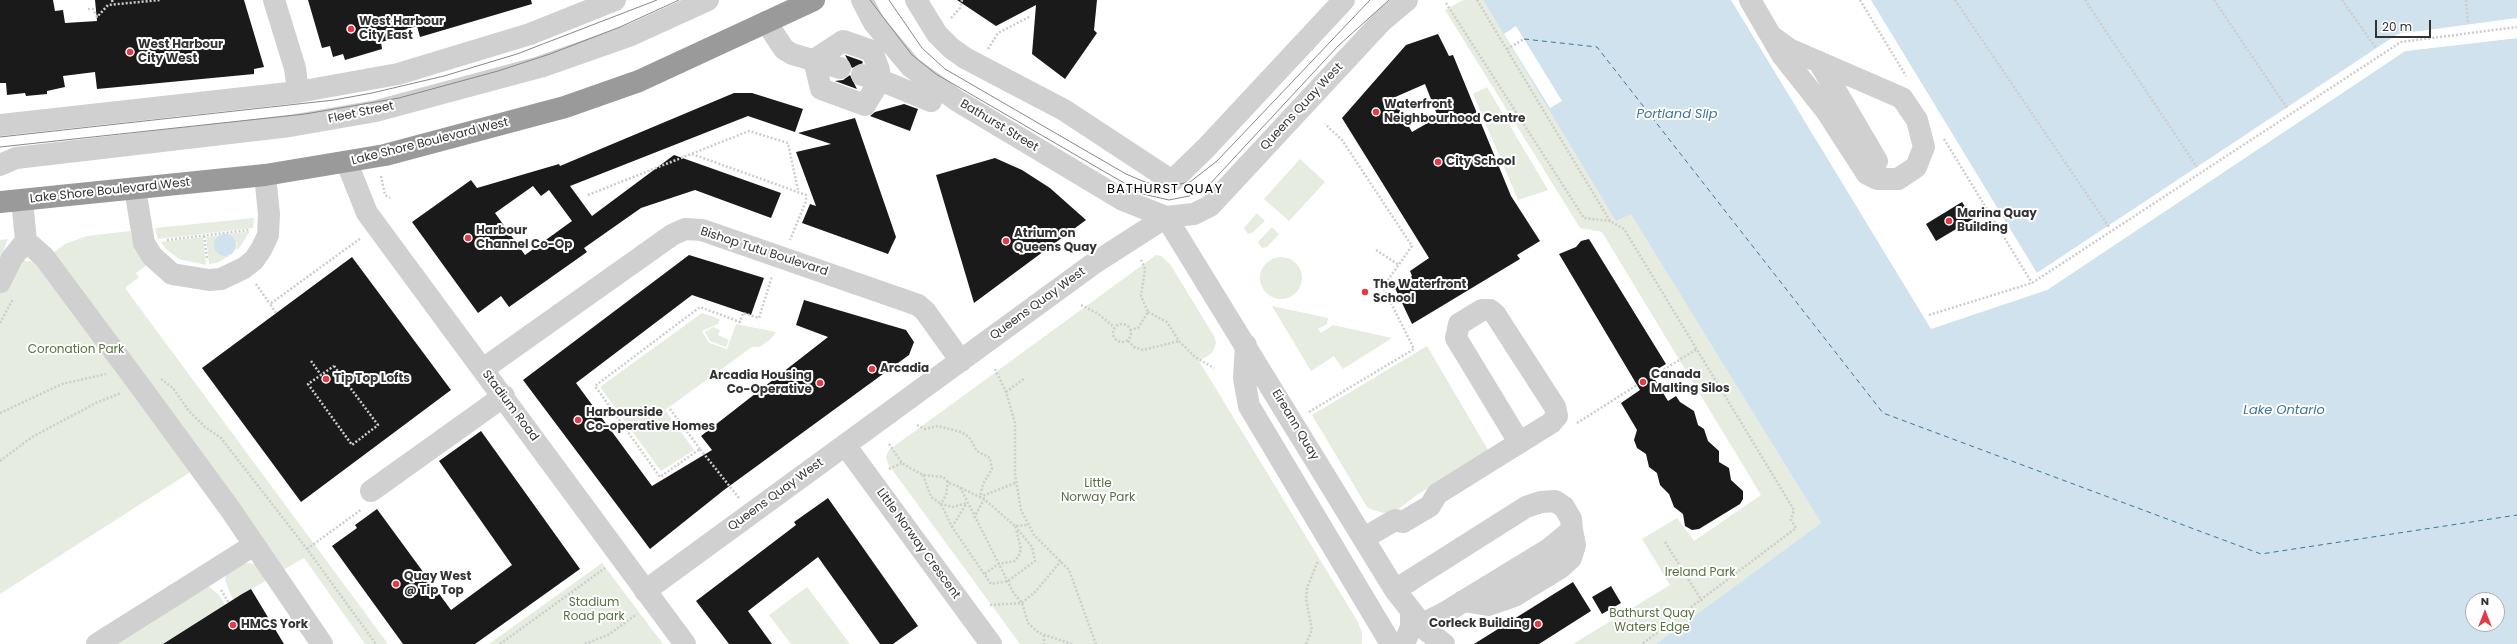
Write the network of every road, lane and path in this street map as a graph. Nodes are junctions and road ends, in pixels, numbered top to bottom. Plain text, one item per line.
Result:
1 (112, 0) edge
2 (152, 0) edge
3 (160, 0) edge
4 (274, 0) edge
5 (615, 0) edge
6 (708, 0) edge
7 (814, 0) edge
8 (862, 0) edge
9 (916, 0) edge
10 (962, 0) edge
11 (1344, 0) edge
12 (1407, 0) edge
13 (1477, 0) edge
14 (1750, 0) edge
15 (1860, 0) edge
16 (1955, 0) edge
17 (2085, 0) edge
18 (2214, 0) edge
19 (2342, 0) edge
20 (2466, 0) edge
21 (123, 2) edge
22 (1446, 3) dead end
23 (113, 4) junction
24 (576, 8) edge
25 (88, 9) dead end
26 (1031, 16) dead end
27 (949, 19) dead end
28 (766, 22) junction
29 (2468, 24) dead end
30 (2517, 27) edge
31 (1771, 36) junction
32 (1524, 39) dead end
33 (2376, 48) dead end
34 (1507, 49) junction
35 (985, 53) dead end
36 (814, 60) junction
37 (1819, 62) junction
38 (840, 68) dead end
39 (919, 74) junction
40 (878, 80) junction
41 (1909, 81) dead end
42 (298, 92) junction
43 (1853, 96) dead end
44 (931, 102) dead end
45 (2287, 108) dead end
46 (1326, 124) dead end
47 (0, 126) edge
48 (1942, 135) dead end
49 (692, 154) junction
50 (1878, 161) dead end
51 (347, 163) junction
52 (0, 165) edge
53 (2197, 167) dead end
54 (265, 175) junction
55 (1900, 178) junction
56 (1172, 181) junction
57 (135, 189) junction
58 (798, 190) junction
59 (385, 195) dead end
60 (588, 196) dead end
61 (390, 198) dead end
62 (22, 200) junction
63 (0, 202) edge
64 (1166, 217) junction
65 (1610, 220) junction
66 (2109, 227) dead end
67 (268, 228) junction
68 (365, 235) dead end
69 (26, 241) junction
70 (144, 243) junction
71 (1376, 250) dead end
72 (778, 256) junction
73 (1141, 260) dead end
74 (1399, 265) junction
75 (0, 282) edge
76 (2032, 283) junction
77 (1081, 305) dead end
78 (1148, 312) junction
79 (276, 313) dead end
80 (1929, 315) dead end
81 (1114, 327) junction
82 (1130, 330) junction
83 (1128, 340) junction
84 (1179, 341) junction
85 (1246, 345) junction
86 (1697, 349) junction
87 (311, 361) dead end
88 (961, 361) junction
89 (1214, 368) dead end
90 (482, 369) junction
91 (995, 369) dead end
92 (321, 375) junction
93 (1025, 378) dead end
94 (1650, 378) dead end
95 (140, 386) junction
96 (1006, 392) junction
97 (504, 396) junction
98 (670, 409) dead end
99 (1307, 414) dead end
100 (917, 425) dead end
101 (1519, 442) junction
102 (889, 444) dead end
103 (845, 445) junction
104 (700, 449) junction
105 (0, 461) edge
106 (902, 463) junction
107 (889, 469) dead end
108 (923, 475) junction
109 (948, 482) junction
110 (1015, 483) junction
111 (960, 487) junction
112 (372, 491) joint
113 (980, 496) junction
114 (984, 499) junction
115 (740, 500) dead end
116 (967, 503) junction
117 (941, 504) junction
118 (974, 518) junction
119 (1028, 525) junction
120 (1015, 526) junction
121 (952, 527) junction
122 (1364, 538) junction
123 (1665, 542) dead end
124 (254, 545) junction
125 (307, 549) dead end
126 (1321, 557) dead end
127 (1061, 561) junction
128 (998, 564) junction
129 (607, 567) dead end
130 (985, 574) junction
131 (1008, 581) junction
132 (1395, 590) junction
133 (1702, 600) junction
134 (643, 601) junction
135 (1022, 603) junction
136 (990, 605) dead end
137 (1422, 628) edge
138 (1044, 635) junction
139 (97, 644) edge
140 (322, 644) edge
141 (500, 644) edge
142 (585, 644) edge
143 (685, 644) edge
144 (992, 644) edge
145 (1044, 644) edge
146 (1072, 644) edge
147 (1096, 644) edge
148 (1306, 644) edge
149 (1392, 644) edge
150 (1404, 644) edge
151 (1444, 644) edge
152 (1642, 644) edge

1 - 23 path
2 - 3 path
2 - 21 path
4 - 42 street
5 - 24 street
6 - 52 street, Fleet Street
7 - 28 highway, Lake Shore Boulevard West
8 - 39 street, Bathurst Street
9 - 56 street
10 - 27 path
11 - 56 street
12 - 64 street, Queens Quay West
13 - 34 path
14 - 31 street
15 - 41 path
16 - 66 path
17 - 53 path
18 - 45 path
19 - 33 path
20 - 29 path
21 - 23 path
22 - 65 path
23 - 25 path
24 - 42 street
26 - 35 path
28 - 36 street
28 - 51 highway, Lake Shore Boulevard West
30 - 76 path
31 - 37 street
31 - 55 street
32 - 34 path
34 - 65 path
36 - 38 street
36 - 40 street
36 - 40 street
37 - 50 street
37 - 55 street
39 - 40 street
39 - 64 street, Bathurst Street
40 - 44 street
42 - 47 street
43 - 55 street
46 - 74 path
48 - 76 path
49 - 58 path
49 - 58 path
49 - 60 path
51 - 54 highway, Lake Shore Boulevard West
51 - 90 street, Stadium Road
54 - 57 highway, Lake Shore Boulevard West
54 - 67 street
56 - 64 street
57 - 62 highway, Lake Shore Boulevard West
57 - 70 street
58 - 72 path
59 - 61 path
62 - 63 highway, Lake Shore Boulevard West
62 - 69 street
64 - 85 street, Eireann Quay
64 - 88 street, Queens Quay West
65 - 86 path
67 - 70 path
67 - 70 street
68 - 79 path
69 - 75 street
69 - 95 street
71 - 74 path
72 - 88 street, Bishop Tutu Boulevard
72 - 90 street, Bishop Tutu Boulevard
72 - 104 path
73 - 78 path
74 - 99 path
76 - 80 path
77 - 81 path
78 - 82 path
78 - 84 path
81 - 82 path
81 - 83 path
82 - 83 path
83 - 84 path
84 - 89 path
85 - 122 street, Eireann Quay
85 - 149 street
86 - 94 path
86 - 133 path
87 - 92 path
88 - 103 street, Queens Quay West
90 - 97 street, Stadium Road
91 - 96 path
92 - 92 path
93 - 96 path
95 - 105 path
95 - 124 street
96 - 110 path
97 - 112 street
97 - 134 street, Stadium Road
98 - 104 path
100 - 113 path
101 - 101 street
101 - 122 street
102 - 106 path
103 - 134 street, Queens Quay West
103 - 144 street, Little Norway Crescent
104 - 115 path
106 - 107 path
106 - 108 path
108 - 109 path
108 - 117 path
109 - 111 path
109 - 117 path
110 - 113 path
110 - 119 path
111 - 113 path
111 - 116 path
112 - 125 path
113 - 114 path
114 - 118 path
114 - 120 path
116 - 117 path
116 - 118 path
116 - 121 path
117 - 121 path
118 - 128 path
119 - 120 path
119 - 127 path
120 - 128 path
120 - 131 path
121 - 130 path
122 - 132 street, Eireann Quay
123 - 133 path
124 - 139 street
124 - 140 street
126 - 148 path
127 - 135 path
127 - 147 path
128 - 130 path
128 - 131 path
129 - 141 path
130 - 131 path
131 - 135 path
132 - 137 street, Eireann Quay
132 - 137 street
133 - 152 path
134 - 142 path
134 - 143 street, Stadium Road
135 - 136 path
135 - 138 path
137 - 150 street
137 - 151 street, Eireann Quay
138 - 145 path
138 - 146 path

